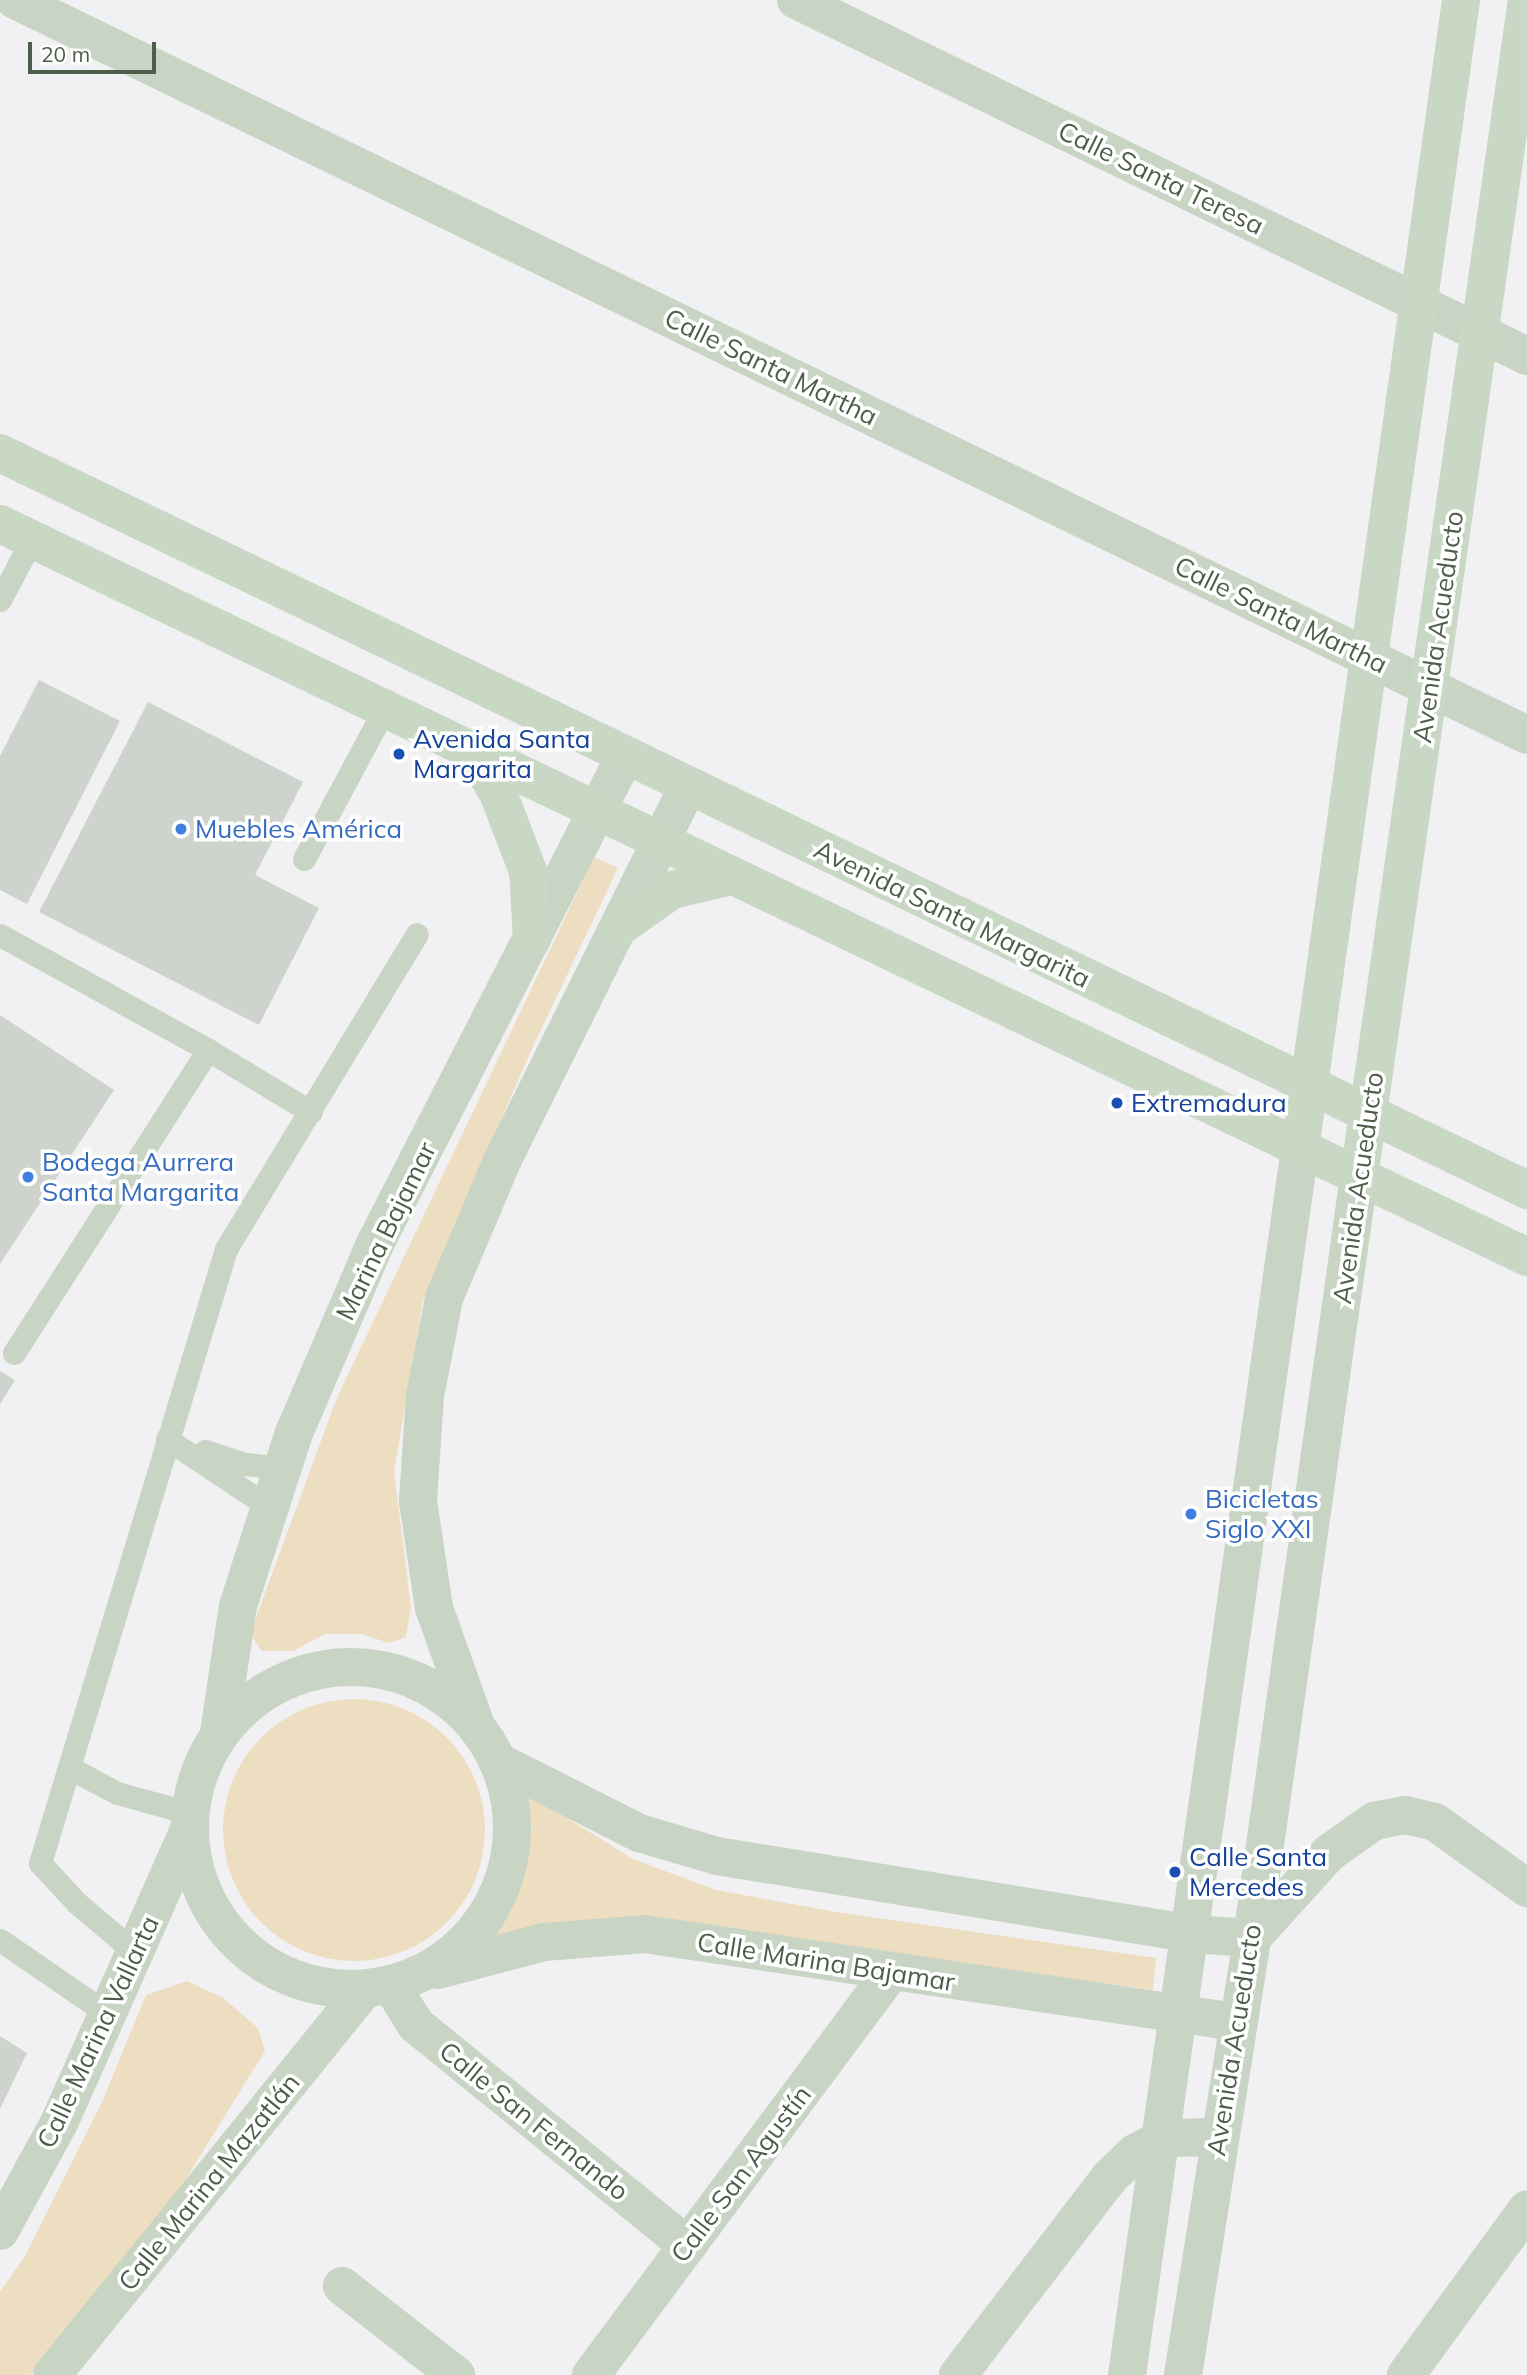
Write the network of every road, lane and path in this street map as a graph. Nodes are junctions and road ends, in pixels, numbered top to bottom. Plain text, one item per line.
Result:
1 (15, 0) edge
2 (796, 0) edge
3 (1461, 0) edge
4 (1527, 0) edge
5 (1419, 303) junction
6 (1479, 333) junction
7 (1527, 356) edge
8 (0, 453) edge
9 (16, 532) edge
10 (0, 600) edge
11 (1369, 658) junction
12 (1429, 687) junction
13 (384, 710) junction
14 (1527, 735) edge
15 (475, 754) junction
16 (625, 755) junction
17 (688, 786) junction
18 (597, 813) junction
19 (660, 843) junction
20 (304, 859) dead end
21 (728, 877) junction
22 (618, 928) junction
23 (417, 934) dead end
24 (0, 935) edge
25 (532, 939) junction
26 (208, 1050) junction
27 (1308, 1086) junction
28 (310, 1112) junction
29 (1368, 1114) junction
30 (1300, 1149) junction
31 (1359, 1177) junction
32 (1527, 1190) edge
33 (1527, 1257) edge
34 (14, 1353) dead end
35 (167, 1439) junction
36 (283, 1468) junction
37 (269, 1507) junction
38 (475, 1726) junction
39 (219, 1733) junction
40 (499, 1762) junction
41 (70, 1768) junction
42 (189, 1821) junction
43 (1527, 1888) edge
44 (1192, 1934) junction
45 (1252, 1938) junction
46 (0, 1940) edge
47 (136, 1952) junction
48 (891, 1972) junction
49 (392, 1983) junction
50 (109, 2015) junction
51 (1180, 2017) junction
52 (1235, 2022) junction
53 (1218, 2137) junction
54 (1163, 2138) junction
55 (1527, 2209) edge
56 (0, 2231) edge
57 (688, 2246) junction
58 (342, 2286) dead end
59 (60, 2373) edge
60 (456, 2375) edge
61 (591, 2375) edge
62 (958, 2375) edge
63 (1127, 2375) edge
64 (1182, 2375) edge
65 (1405, 2375) edge

1 - 11 street, Calle Santa Martha
2 - 5 street, Calle Santa Teresa
3 - 5 main road, Avenida Acueducto
4 - 6 main road, Avenida Acueducto
5 - 6 street, Calle Santa Teresa
5 - 11 main road, Avenida Acueducto
6 - 7 street, Calle Santa Teresa
6 - 12 main road, Avenida Acueducto
8 - 16 main road, Avenida Santa Margarita
9 - 10 lane
9 - 13 main road
11 - 12 street, Calle Santa Martha
11 - 27 main road, Avenida Acueducto
12 - 14 street, Calle Santa Martha
12 - 29 main road, Avenida Acueducto
13 - 15 main road
13 - 20 lane
15 - 18 main road
15 - 25 main road
16 - 17 main road, Avenida Santa Margarita
16 - 18 street, Marina Bajamar
17 - 19 street
17 - 27 main road, Avenida Santa Margarita
18 - 19 main road
18 - 25 street, Marina Bajamar
19 - 21 main road
19 - 22 street
21 - 22 main road
21 - 30 main road
22 - 38 street
23 - 28 lane
24 - 26 lane
25 - 36 street, Marina Bajamar
26 - 28 lane
26 - 34 lane
27 - 29 main road, Avenida Santa Margarita
27 - 30 main road, Avenida Acueducto
28 - 35 lane
29 - 31 main road, Avenida Acueducto
29 - 32 main road, Avenida Santa Margarita
30 - 31 main road
30 - 44 street, Avenida Acueducto
31 - 33 main road
31 - 45 street, Avenida Acueducto
35 - 36 lane
35 - 37 lane
35 - 41 lane
36 - 37 street, Marina Bajamar
37 - 39 street, Marina Bajamar
38 - 39 street
38 - 40 street
39 - 42 street
40 - 44 street
40 - 49 street, Calle Marina Mazatlán
41 - 42 lane
41 - 47 lane
42 - 47 street, Calle Marina Vallarta
42 - 49 street
43 - 45 street
44 - 45 street
44 - 51 street, Avenida Acueducto
45 - 52 street, Avenida Acueducto
46 - 50 lane
47 - 50 street, Calle Marina Vallarta
48 - 49 street, Calle Marina Bajamar
48 - 51 street, Calle Marina Bajamar
48 - 57 street, Calle San Agustín
49 - 57 street, Calle San Fernando
49 - 59 street, Calle Marina Mazatlán
50 - 56 street, Calle Marina Vallarta
51 - 52 street, Calle Marina Bajamar
51 - 54 street, Avenida Acueducto
52 - 53 street, Avenida Acueducto
53 - 54 street
53 - 64 street, Avenida Acueducto
54 - 62 street
54 - 63 street, Avenida Acueducto
55 - 65 street
57 - 61 street, Calle San Agustín
58 - 60 street

